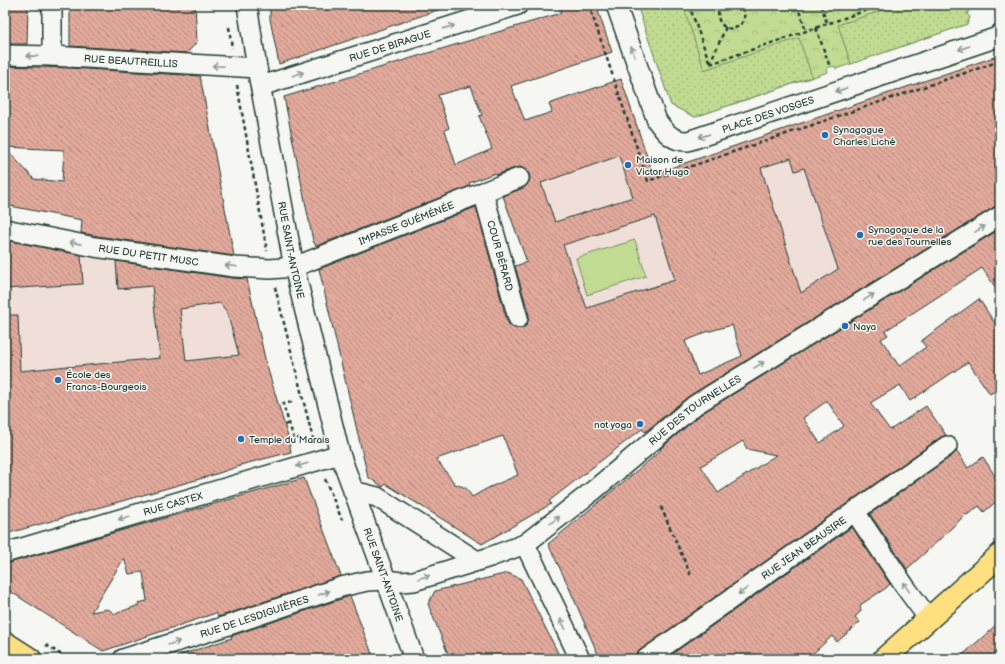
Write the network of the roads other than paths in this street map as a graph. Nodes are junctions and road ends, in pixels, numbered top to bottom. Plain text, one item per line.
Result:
1 (52, 5) edge
2 (248, 5) edge
3 (518, 5) edge
4 (616, 5) edge
5 (1000, 34) edge
6 (5, 55) edge
7 (52, 56) junction
8 (259, 77) junction
9 (519, 178) dead end
10 (483, 192) junction
11 (1000, 216) edge
12 (5, 229) edge
13 (294, 267) junction
14 (518, 318) dead end
15 (947, 446) dead end
16 (340, 454) junction
17 (353, 491) junction
18 (855, 512) junction
19 (525, 544) junction
20 (5, 553) edge
21 (1000, 555) edge
22 (477, 561) junction
23 (386, 580) junction
24 (929, 619) junction
25 (5, 643) edge
26 (30, 659) edge
27 (123, 659) edge
28 (414, 659) edge
29 (580, 659) edge
30 (646, 659) edge
31 (884, 659) edge

1 - 7 street
2 - 8 street, RUE SAINT-ANTOINE
8 -> 3 street, RUE DE BIRAGUE
5 -> 4 street, PLACE DES VOSGES
7 -> 6 street, RUE BEAUTREILLIS
8 -> 7 street, RUE BEAUTREILLIS
8 - 13 street, RUE SAINT-ANTOINE
9 - 10 street, IMPASSE GUÉMÉNÉE
10 - 13 street, IMPASSE GUÉMÉNÉE
10 - 14 street, COUR BÉRARD
19 -> 11 street, RUE DES TOURNELLES
13 -> 12 street, RUE DU PETIT MUSC
13 - 16 street, RUE SAINT-ANTOINE
15 - 18 street
16 - 17 street, RUE SAINT-ANTOINE
16 -> 20 street, RUE CASTEX
17 - 22 street
17 - 23 street, RUE SAINT-ANTOINE
24 -> 18 street, RUE JEAN BEAUSIRE
18 -> 30 street, RUE JEAN BEAUSIRE
19 - 22 street, RUE DES TOURNELLES
29 -> 19 street
21 - 24 main road
23 -> 22 street, RUE DES TOURNELLES
27 -> 23 street, RUE DE LESDIGUIÈRES
23 - 28 street, RUE SAINT-ANTOINE
24 - 31 main road
25 - 26 main road

